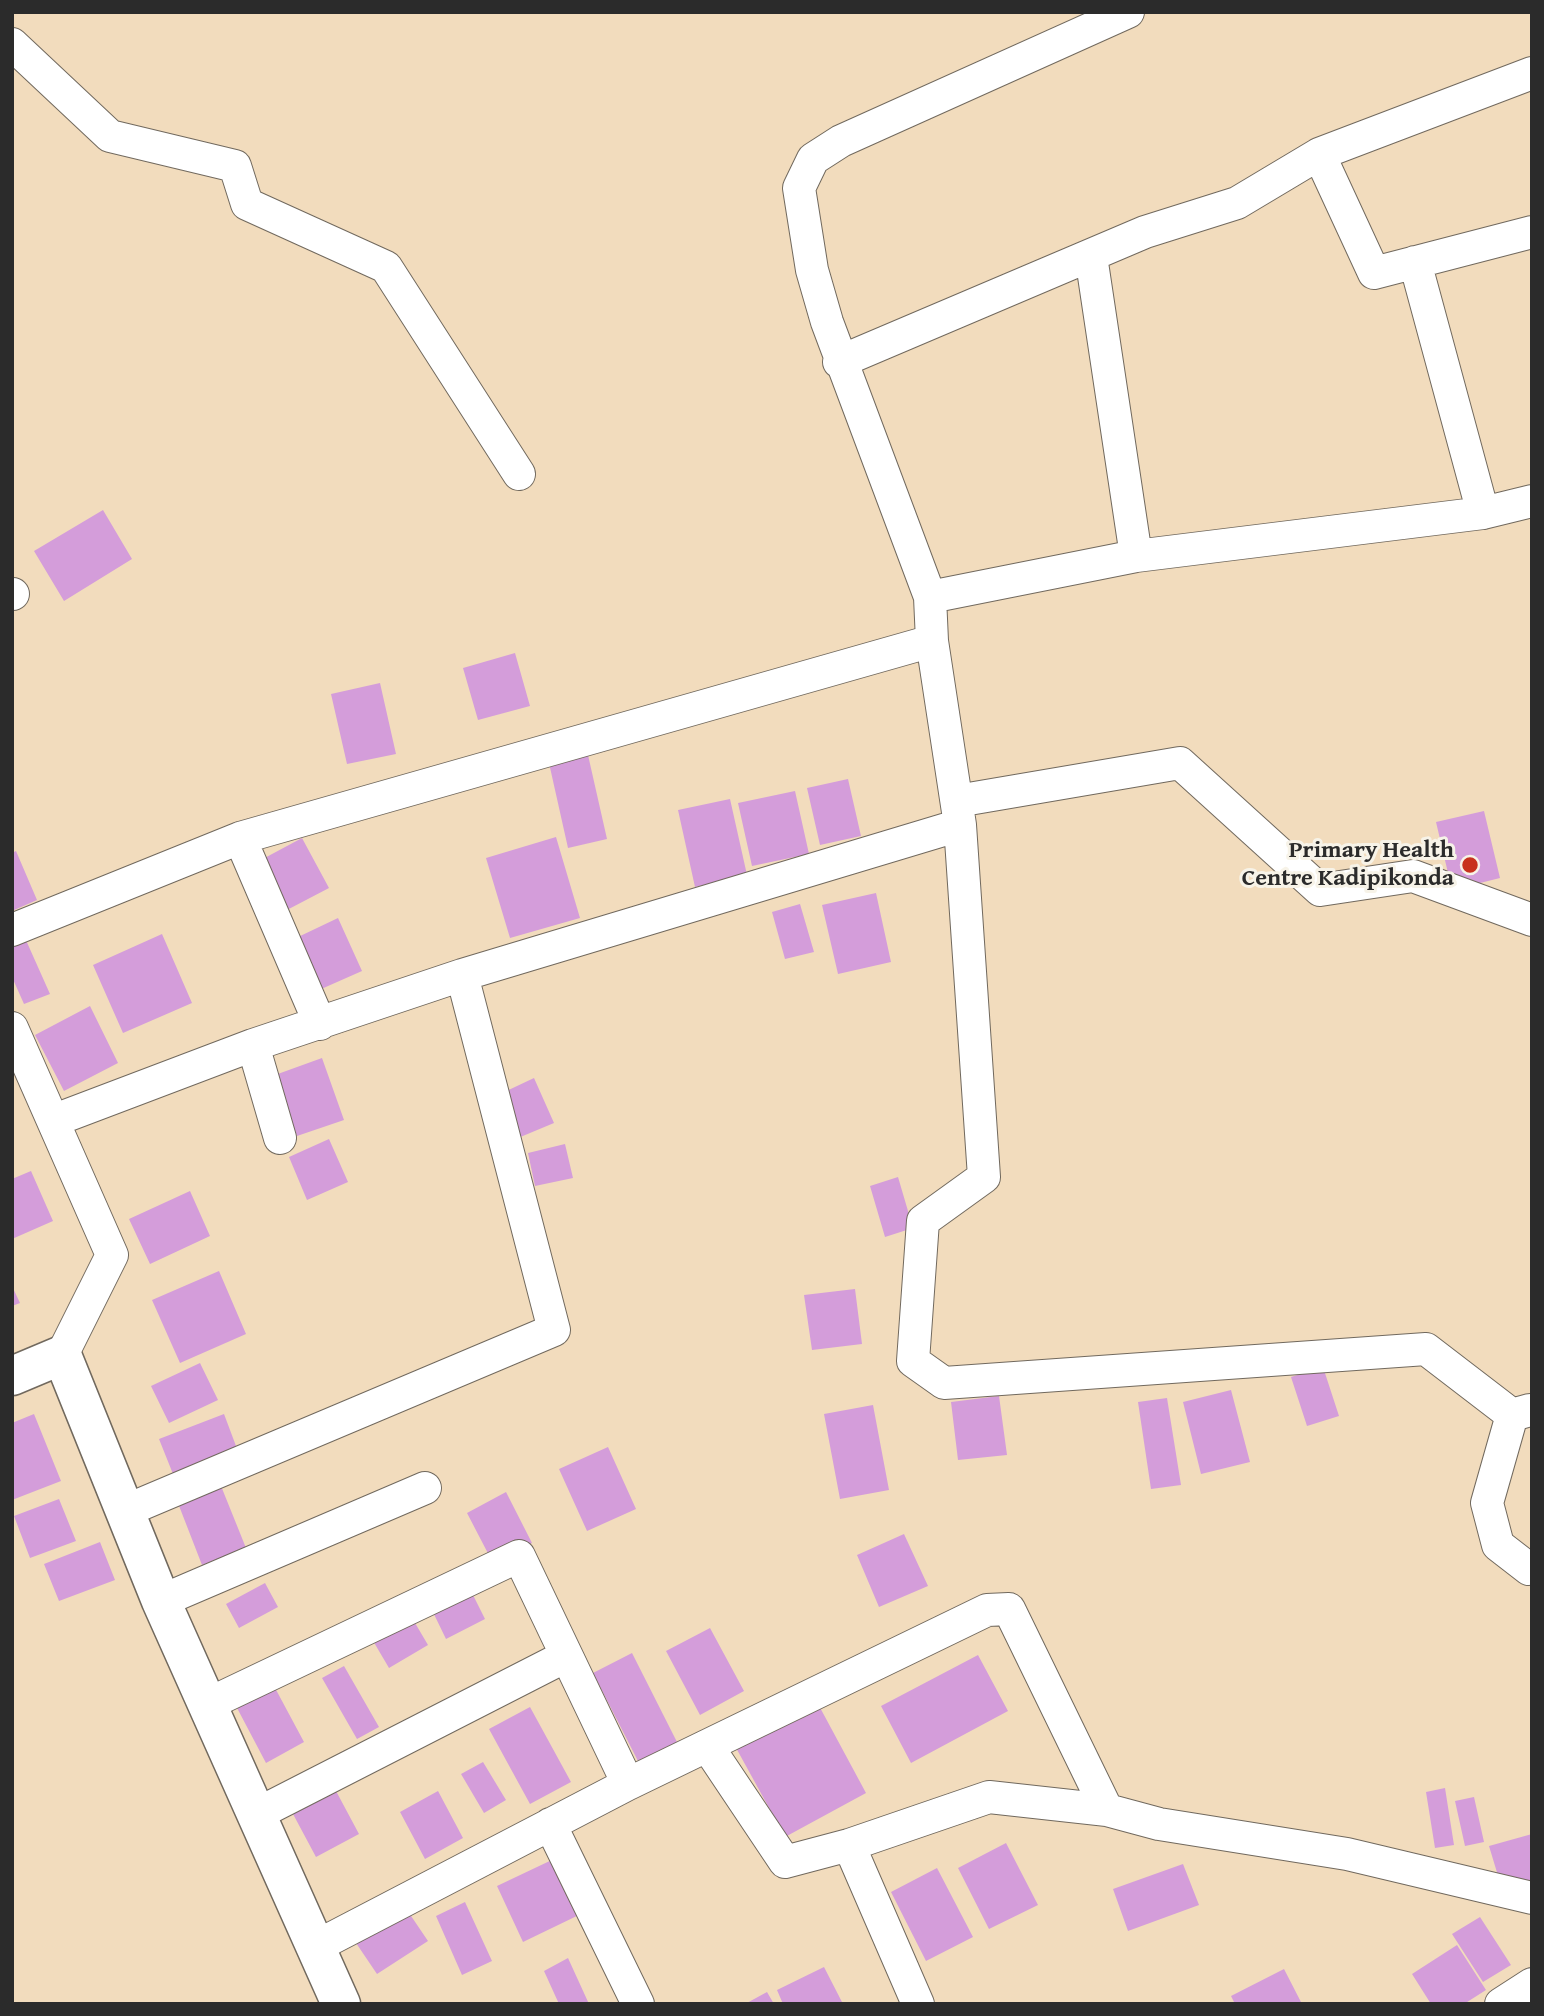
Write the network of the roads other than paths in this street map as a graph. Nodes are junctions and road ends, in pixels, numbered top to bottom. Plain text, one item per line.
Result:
1 (1128, 12) edge
2 (12, 44) edge
3 (1532, 73) edge
4 (1319, 154) junction
5 (1532, 232) edge
6 (1091, 256) junction
7 (1415, 262) junction
8 (839, 362) junction
9 (519, 474) dead end
10 (1532, 501) edge
11 (1483, 513) junction
12 (1136, 556) junction
13 (930, 597) junction
14 (932, 641) junction
15 (958, 813) junction
16 (240, 838) junction
17 (1532, 920) edge
18 (12, 930) edge
19 (462, 975) junction
20 (320, 1024) junction
21 (12, 1028) edge
22 (253, 1045) junction
23 (55, 1120) junction
24 (280, 1138) dead end
25 (62, 1355) junction
26 (12, 1376) edge
27 (1522, 1413) edge
28 (425, 1488) dead end
29 (125, 1510) junction
30 (1529, 1569) dead end
31 (160, 1601) junction
32 (566, 1656) junction
33 (206, 1705) junction
34 (708, 1747) junction
35 (628, 1784) junction
36 (1107, 1810) junction
37 (257, 1814) junction
38 (550, 1824) junction
39 (849, 1845) junction
40 (1532, 1898) edge
41 (315, 1947) junction
42 (1532, 1984) edge
43 (341, 2004) edge
44 (638, 2004) edge
45 (918, 2004) edge
46 (1502, 2004) edge

1 - 8 street
2 - 9 street
3 - 4 street
4 - 6 street
4 - 7 street
5 - 7 street
6 - 8 street
6 - 12 street
7 - 11 street
8 - 13 street
10 - 11 street
11 - 12 street
12 - 13 street
13 - 14 street
14 - 15 street
14 - 16 street
15 - 17 street
15 - 19 street
15 - 27 street
16 - 18 street
16 - 20 street
19 - 20 street
19 - 29 street
20 - 22 street
21 - 23 street
22 - 23 street
22 - 24 street
23 - 25 street
25 - 26 street
25 - 29 street
27 - 30 street
28 - 31 street
29 - 31 street
31 - 33 street
32 - 33 street
32 - 35 street
32 - 37 street
33 - 37 street
34 - 35 street
34 - 36 street
34 - 39 street
35 - 38 street
36 - 39 street
36 - 40 street
37 - 41 street
38 - 41 street
38 - 44 street
39 - 45 street
41 - 43 street
42 - 46 street

